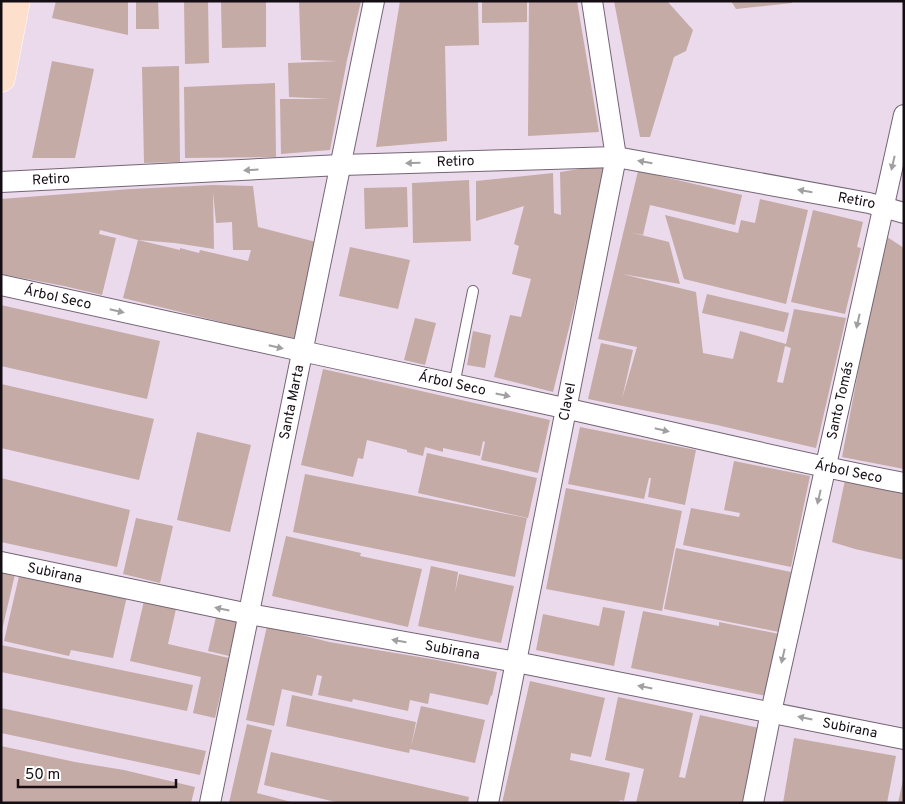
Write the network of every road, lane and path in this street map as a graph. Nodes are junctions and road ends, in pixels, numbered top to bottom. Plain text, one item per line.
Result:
1 (16, 1) edge
2 (374, 1) edge
3 (592, 1) edge
4 (1, 78) edge
5 (904, 115) edge
6 (616, 157) junction
7 (341, 166) junction
8 (1, 182) edge
9 (883, 206) junction
10 (904, 212) edge
11 (1, 285) edge
12 (473, 292) dead end
13 (303, 353) junction
14 (454, 385) junction
15 (566, 409) junction
16 (825, 468) junction
17 (904, 484) edge
18 (1, 562) edge
19 (249, 614) junction
20 (516, 662) junction
21 (771, 712) junction
22 (904, 739) edge
23 (210, 803) edge
24 (488, 803) edge
25 (753, 803) edge

1 - 4 main road
2 - 7 street, Santa Marta
3 - 6 street, Clavel
5 -> 9 street, Santo Tomás
6 -> 7 street, Retiro
9 -> 6 street, Retiro
6 - 15 street, Clavel
7 -> 8 street, Retiro
7 - 13 street, Santa Marta
9 - 10 street, Retiro
9 -> 16 street, Santo Tomás
11 -> 13 street, Árbol Seco
12 - 14 lane
13 - 14 street, Árbol Seco
13 - 19 street, Santa Marta
14 -> 15 street, Árbol Seco
15 -> 16 street, Árbol Seco
15 - 20 street, Clavel
16 - 17 street, Árbol Seco
16 -> 21 street, Santo Tomás
19 -> 18 street, Subirana
20 -> 19 street, Subirana
19 - 23 street, Santa Marta
21 -> 20 street, Subirana
20 - 24 street, Clavel
22 -> 21 street, Subirana
21 - 25 street, Santo Tomás

